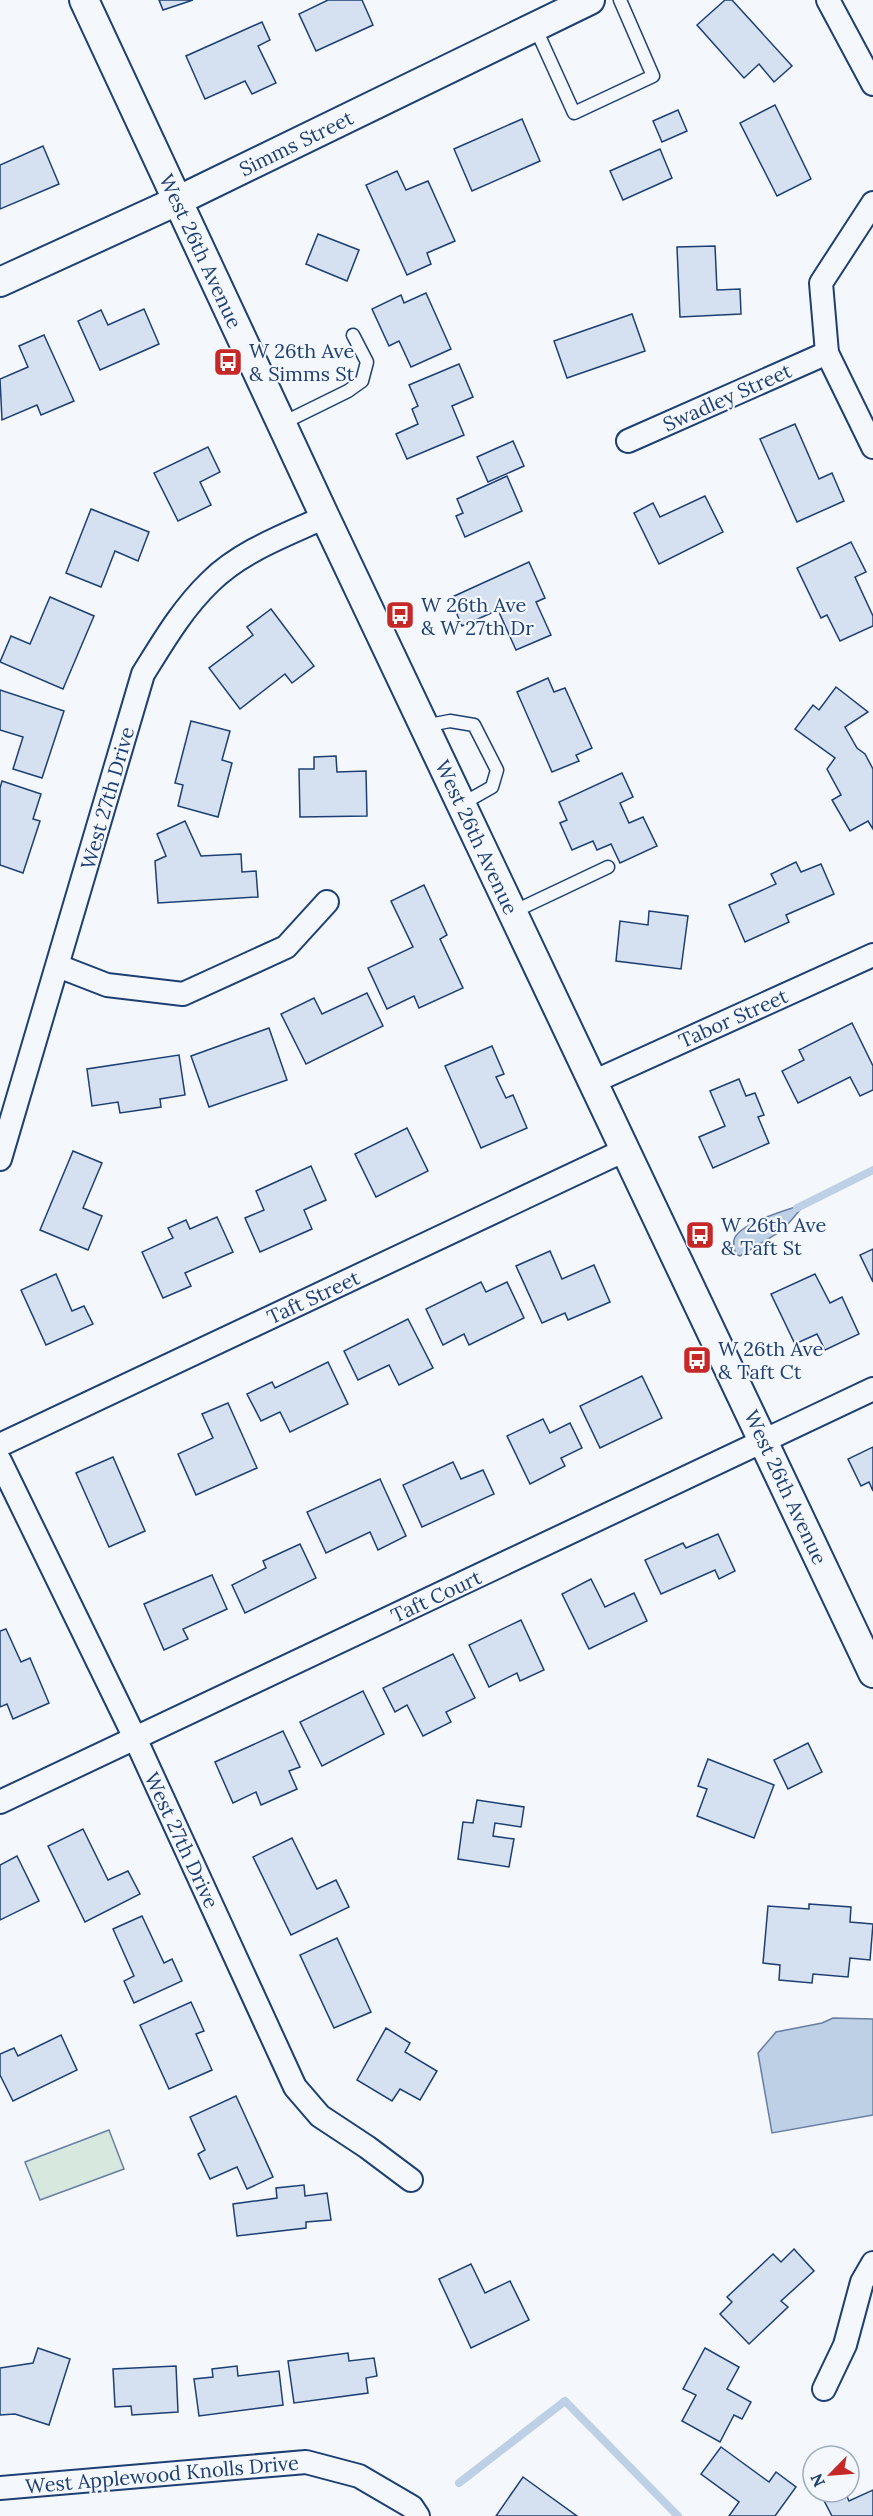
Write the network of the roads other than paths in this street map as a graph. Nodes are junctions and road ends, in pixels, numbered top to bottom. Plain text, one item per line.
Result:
1 (84, 0) edge
2 (590, 0) edge
3 (620, 0) edge
4 (828, 0) edge
5 (535, 27) junction
6 (873, 84) edge
7 (177, 201) junction
8 (873, 203) edge
9 (0, 282) edge
10 (353, 334) dead end
11 (827, 353) junction
12 (281, 424) junction
13 (628, 441) dead end
14 (873, 447) edge
15 (325, 517) junction
16 (424, 726) junction
17 (462, 804) junction
18 (608, 867) dead end
19 (327, 902) dead end
20 (513, 912) junction
21 (873, 955) edge
22 (58, 966) junction
23 (593, 1082) junction
24 (625, 1150) junction
25 (0, 1159) edge
26 (873, 1389) edge
27 (764, 1441) junction
28 (0, 1445) edge
29 (0, 1461) edge
30 (873, 1672) edge
31 (135, 1738) junction
32 (0, 1802) edge
33 (411, 2180) dead end
34 (873, 2263) edge
35 (824, 2389) dead end
36 (0, 2488) edge
37 (418, 2516) edge

1 - 7 street, West 26th Avenue
2 - 5 street, Simms Street
3 - 5 lane
4 - 6 street
5 - 7 street, Simms Street
7 - 9 street, Simms Street
7 - 12 street, West 26th Avenue
8 - 11 street
10 - 12 lane
11 - 13 street, Swadley Street
11 - 14 street
12 - 15 street, West 26th Avenue
15 - 16 street, West 26th Avenue
15 - 22 street, West 27th Drive
16 - 17 street, West 26th Avenue
16 - 17 lane
17 - 20 street, West 26th Avenue
18 - 20 lane
19 - 22 street
20 - 23 street, West 26th Avenue
21 - 23 street, Tabor Street
22 - 25 street, West 27th Drive
23 - 24 street, West 26th Avenue
24 - 27 street, West 26th Avenue
24 - 28 street, Taft Street
26 - 27 street, Taft Court
27 - 30 street, West 26th Avenue
27 - 31 street, Taft Court
29 - 31 street, West 27th Drive
31 - 32 street, Taft Court
31 - 33 street, West 27th Drive
34 - 35 street
36 - 37 street, West Applewood Knolls Drive

